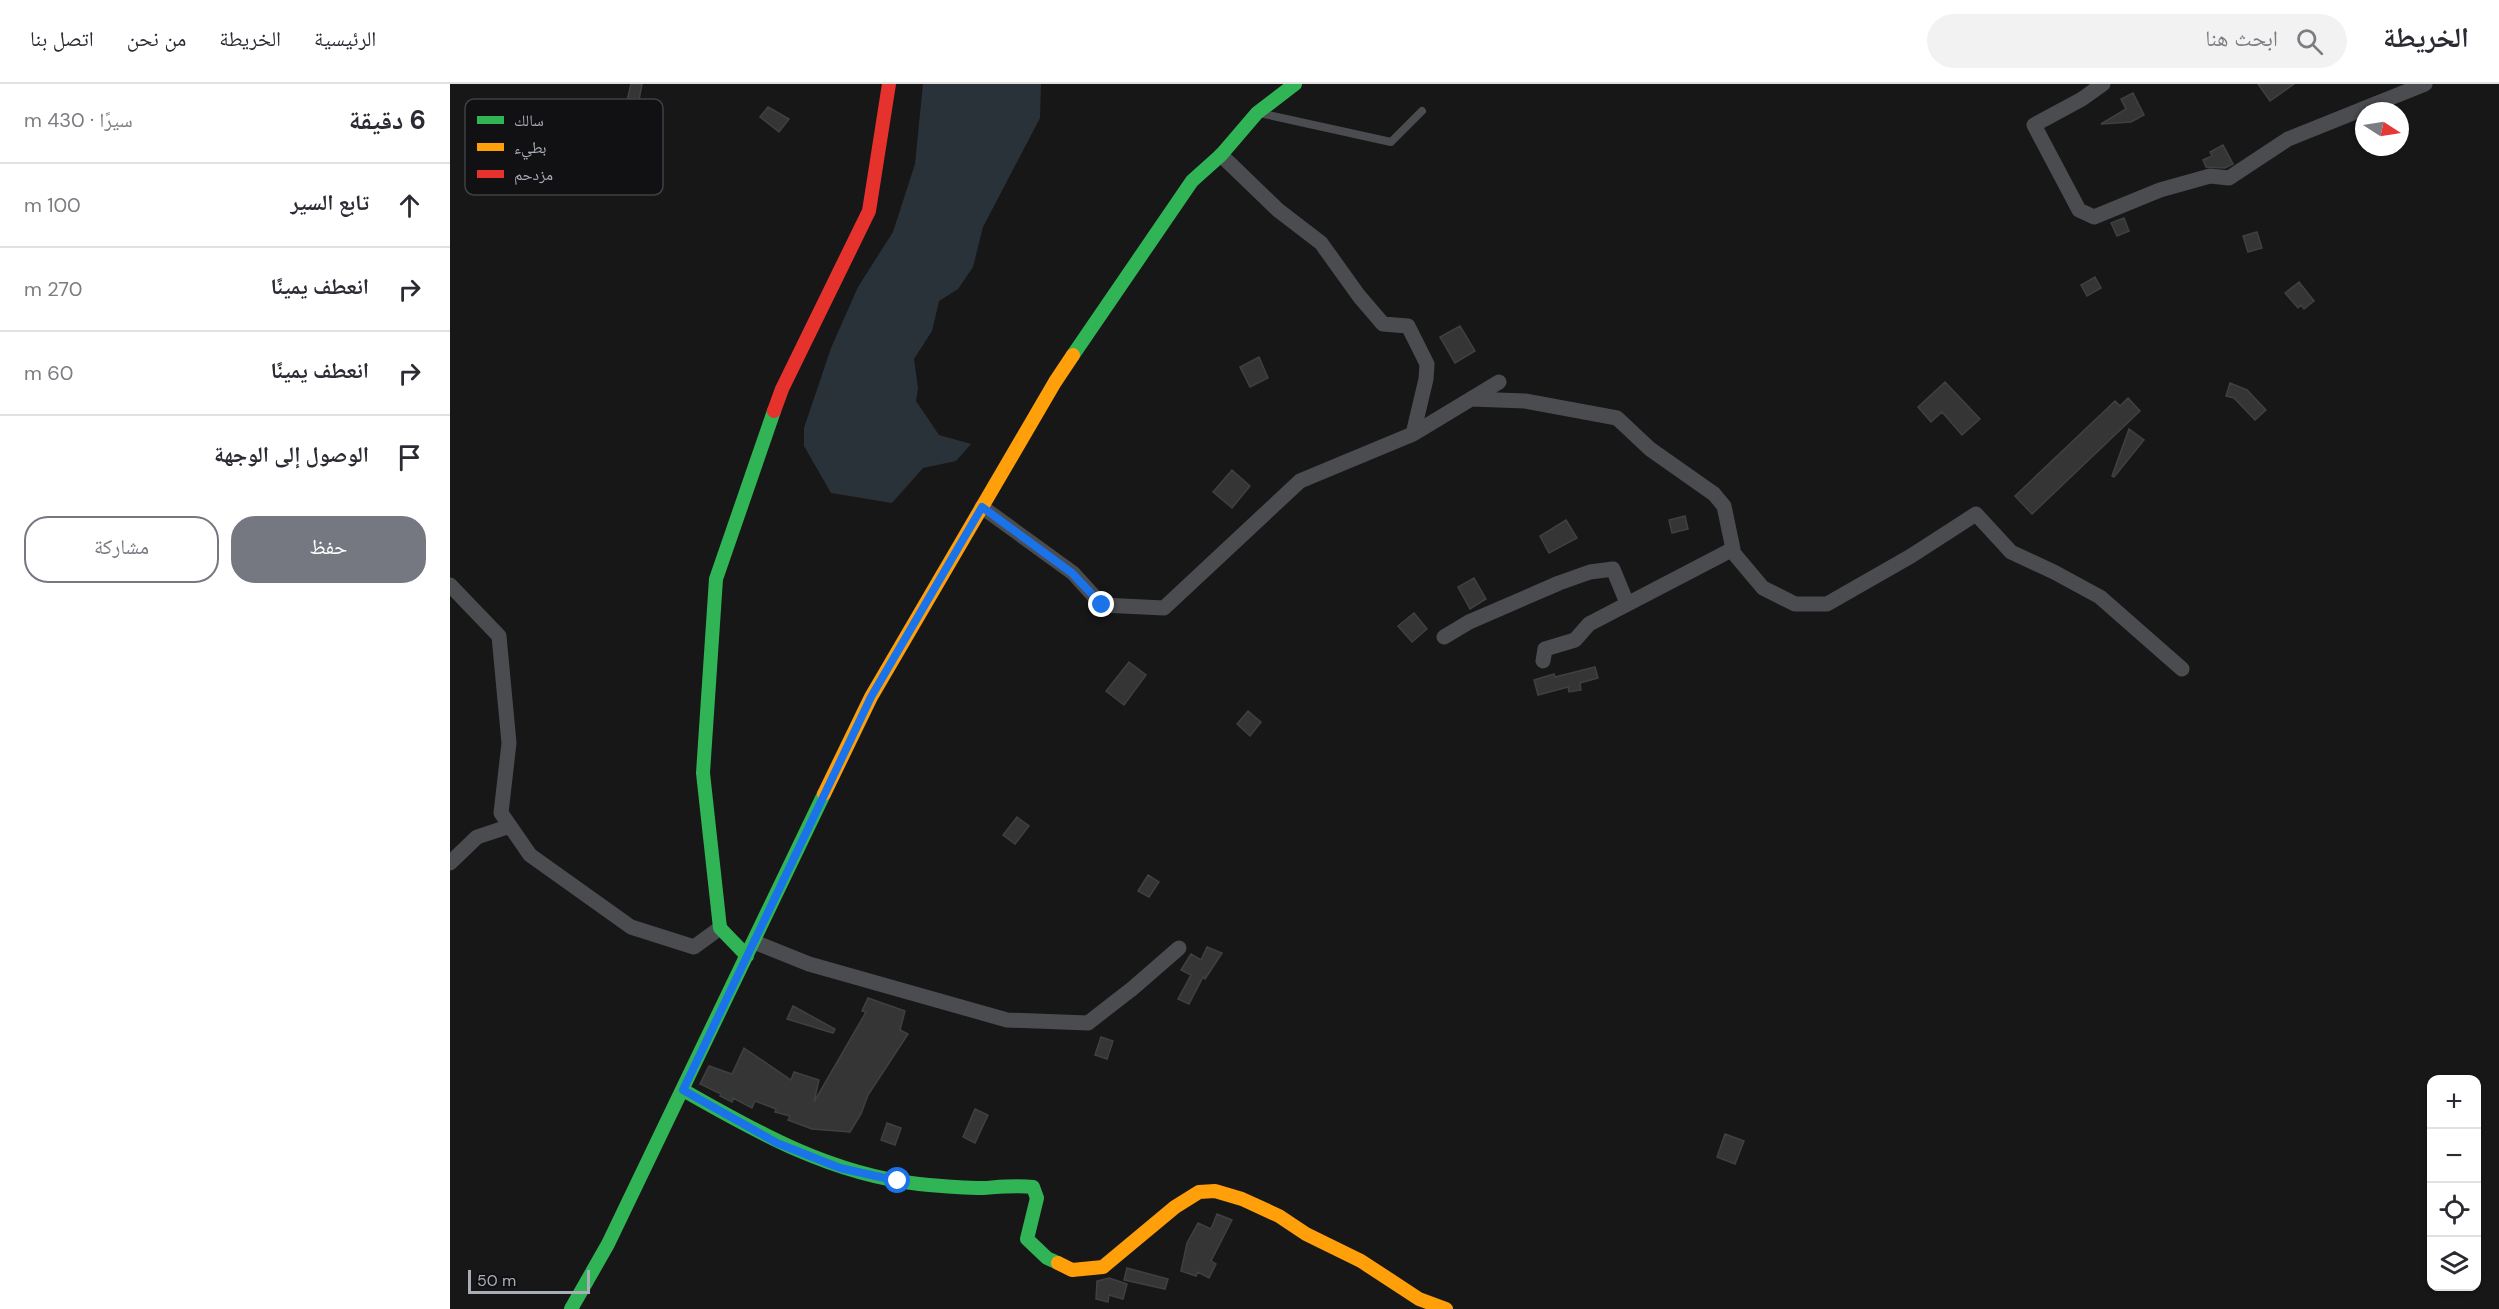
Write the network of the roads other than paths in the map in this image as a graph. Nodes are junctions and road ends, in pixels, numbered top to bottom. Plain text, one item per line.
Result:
1 (889, 84) edge
2 (1295, 84) edge
3 (2103, 84) edge
4 (2424, 84) edge
5 (2430, 84) edge
6 (1422, 111) dead end
7 (1257, 113) junction
8 (1221, 155) junction
9 (1499, 382) dead end
10 (1471, 399) junction
11 (1413, 434) junction
12 (982, 507) junction
13 (1731, 550) junction
14 (450, 585) edge
15 (1627, 603) junction
16 (1444, 637) dead end
17 (1544, 661) dead end
18 (2182, 669) dead end
19 (510, 826) junction
20 (450, 863) edge
21 (720, 928) junction
22 (1179, 948) dead end
23 (751, 949) junction
24 (683, 1090) junction
25 (571, 1309) edge
26 (1446, 1309) edge

1 - 21 street
2 - 7 street
3 - 4 street
4 - 5 street
6 - 7 lane
7 - 8 street
8 - 11 street
8 - 12 street
9 - 10 street
10 - 11 street
10 - 13 street
11 - 12 street
12 - 23 street
13 - 15 street
13 - 18 street
14 - 19 street
15 - 16 street
15 - 17 street
19 - 20 street
19 - 21 street
21 - 23 street
22 - 23 street
23 - 24 street
24 - 25 street
24 - 26 street

